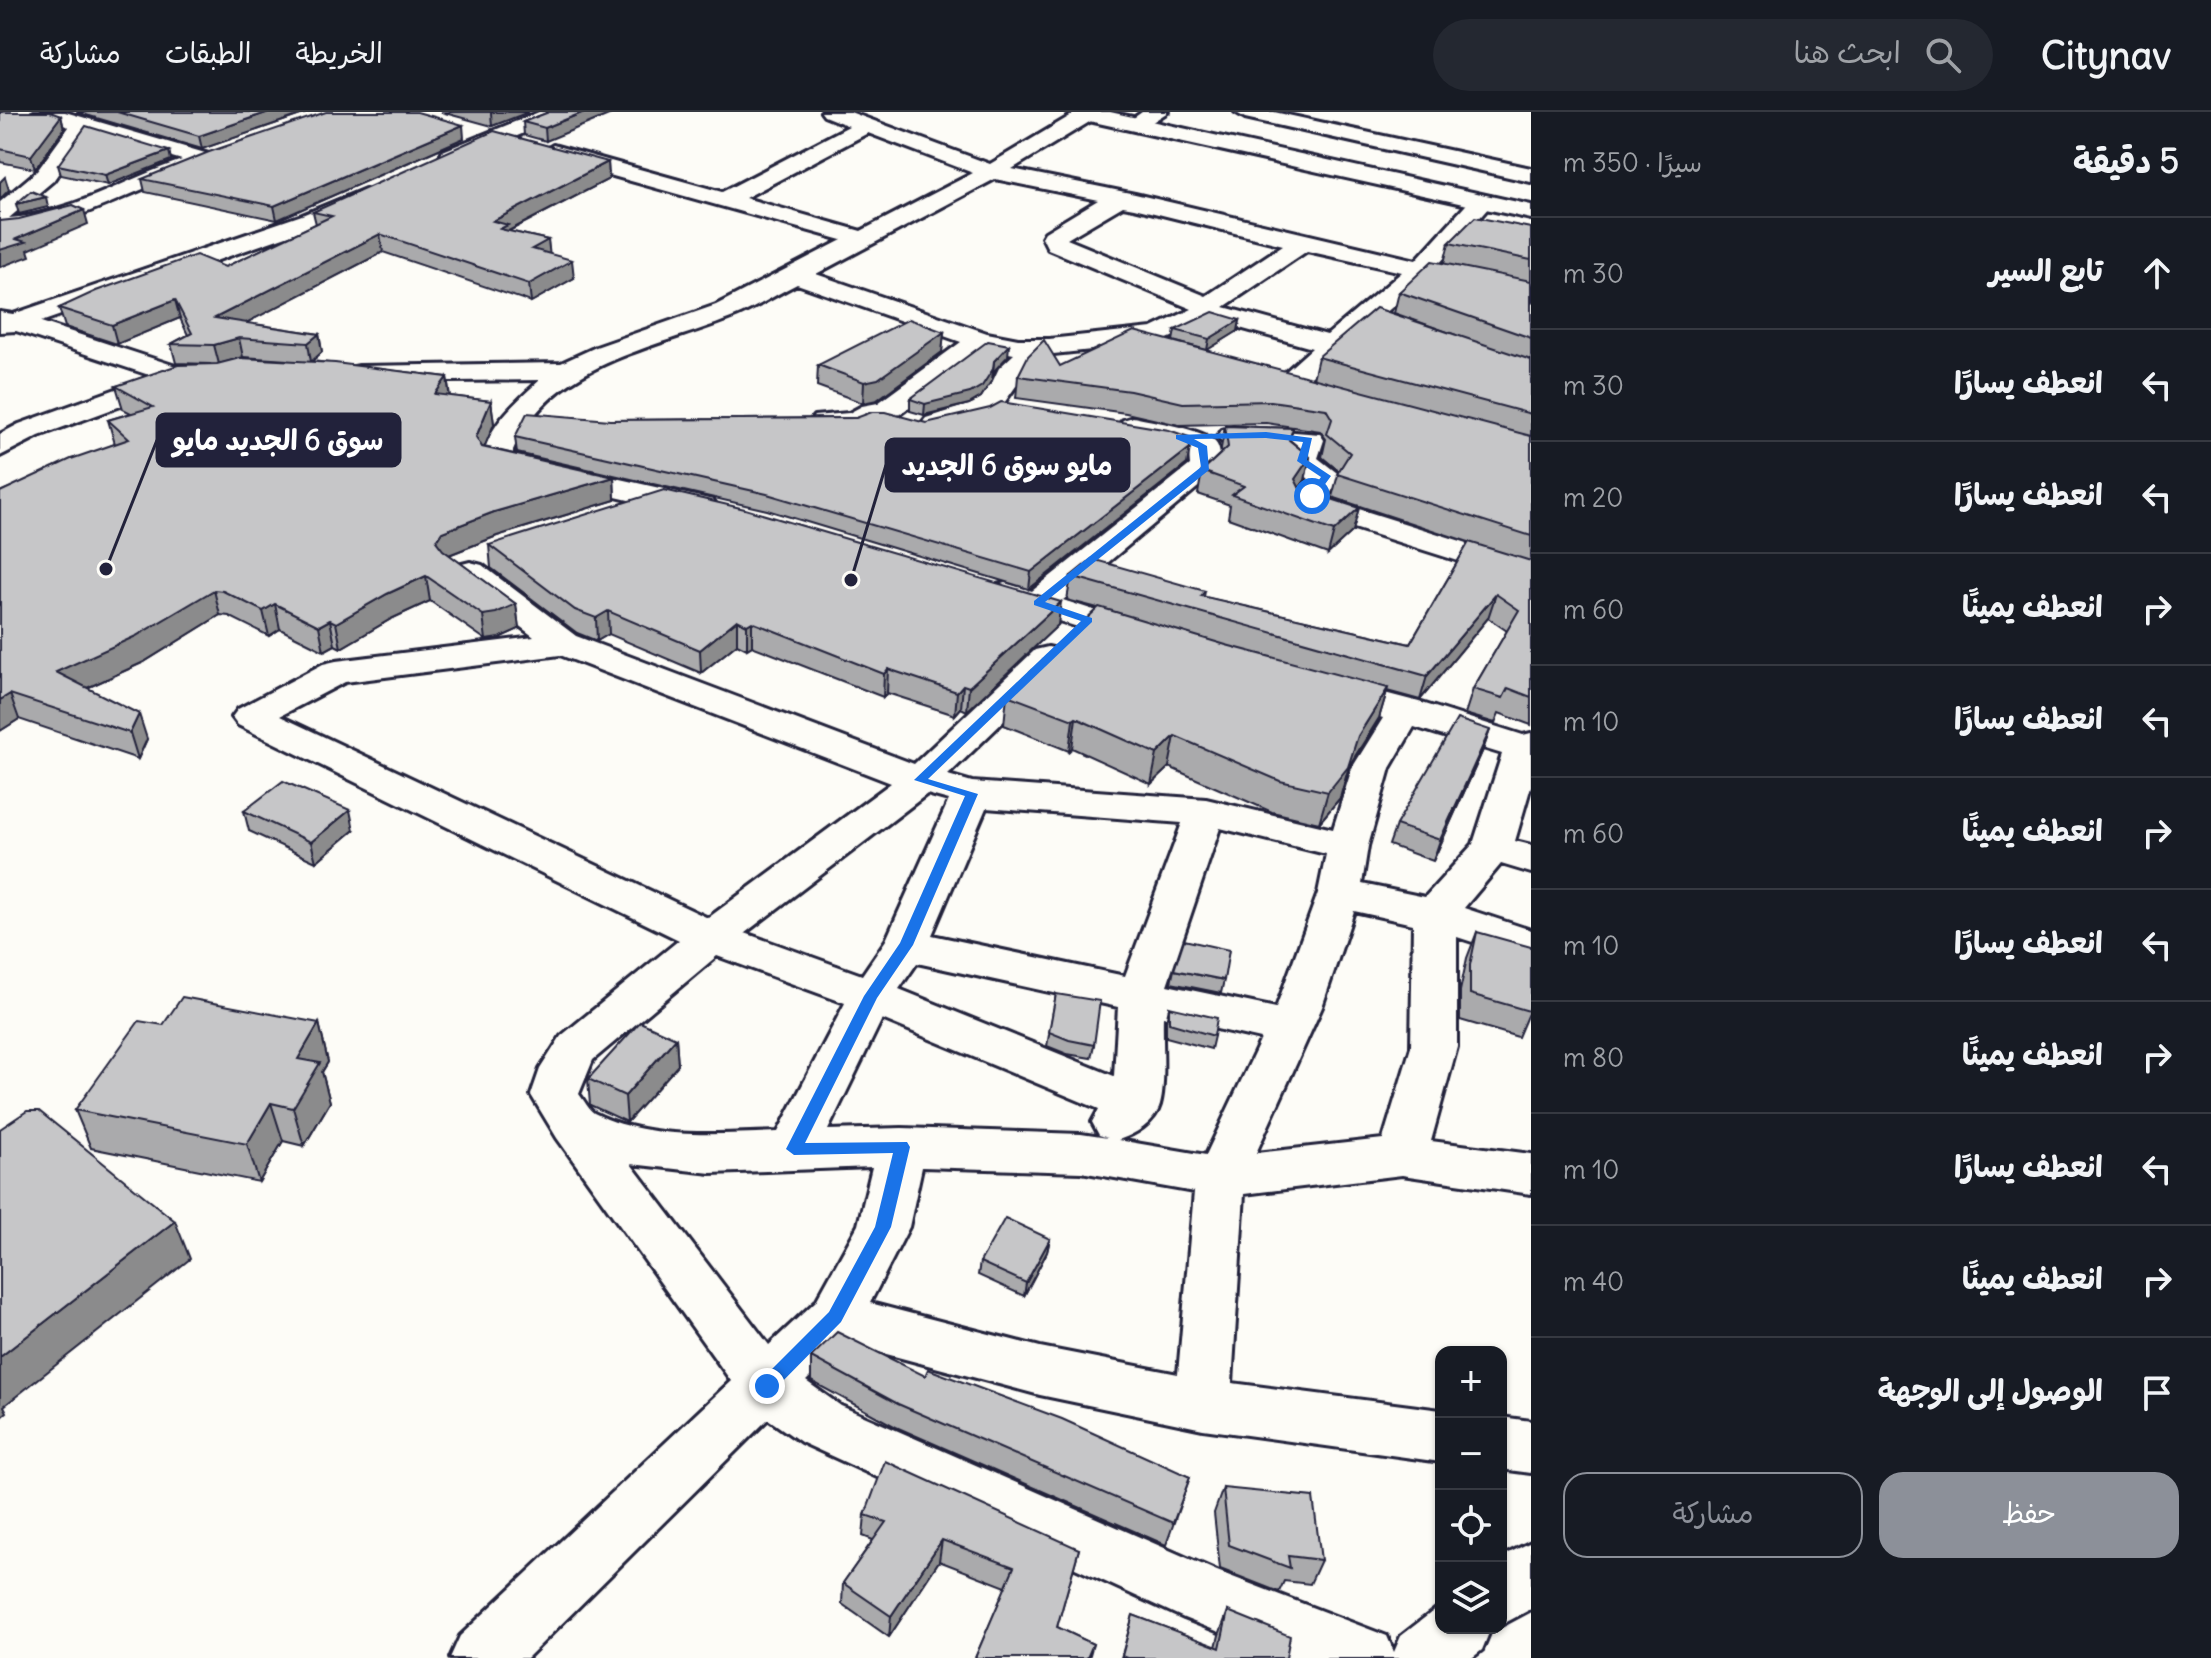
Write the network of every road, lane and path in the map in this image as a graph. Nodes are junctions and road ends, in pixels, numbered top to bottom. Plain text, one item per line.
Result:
1 (43, 112) edge
2 (557, 112) edge
3 (831, 112) edge
4 (1158, 112) edge
5 (1245, 112) edge
6 (1085, 113) edge
7 (1373, 119) dead end
8 (82, 124) junction
9 (1136, 124) junction
10 (867, 125) junction
11 (464, 128) edge
12 (1352, 134) junction
13 (494, 136) junction
14 (228, 151) edge
15 (204, 160) junction
16 (424, 168) edge
17 (992, 172) junction
18 (1531, 175) edge
19 (382, 188) edge
20 (1119, 198) junction
21 (726, 199) junction
22 (1482, 201) junction
23 (1531, 212) edge
24 (0, 214) edge
25 (0, 226) edge
26 (864, 239) junction
27 (1303, 243) junction
28 (1423, 267) junction
29 (796, 275) junction
30 (1531, 293) edge
31 (1209, 308) junction
32 (1368, 316) junction
33 (5, 323) edge
34 (1397, 327) edge
35 (1122, 339) junction
36 (981, 340) junction
37 (1333, 345) junction
38 (1036, 348) junction
39 (1183, 355) edge
40 (243, 368) edge
41 (566, 371) junction
42 (328, 374) edge
43 (1258, 375) edge
44 (180, 376) junction
45 (1288, 382) junction
46 (1318, 391) edge
47 (994, 405) junction
48 (872, 412) junction
49 (1023, 412) edge
50 (519, 417) junction
51 (550, 419) edge
52 (1102, 422) edge
53 (796, 423) edge
54 (1180, 437) junction
55 (0, 447) edge
56 (666, 499) junction
57 (606, 516) edge
58 (740, 516) edge
59 (497, 550) edge
60 (1531, 574) edge
61 (971, 583) edge
62 (1038, 603) junction
63 (1088, 620) junction
64 (563, 644) junction
65 (1175, 647) edge
66 (1291, 680) edge
67 (1406, 710) junction
68 (1528, 748) edge
69 (920, 780) junction
70 (972, 794) junction
71 (1206, 812) junction
72 (1348, 846) junction
73 (1511, 854) edge
74 (1339, 893) junction
75 (1435, 914) junction
76 (711, 937) junction
77 (906, 945) junction
78 (1531, 946) edge
79 (1141, 995) junction
80 (871, 996) junction
81 (1289, 1028) junction
82 (1136, 1105) junction
83 (574, 1125) junction
84 (902, 1147) junction
85 (794, 1149) junction
86 (1081, 1153) junction
87 (1402, 1156) junction
88 (1531, 1174) edge
89 (1220, 1177) junction
90 (835, 1317) junction
91 (767, 1386) junction
92 (1203, 1404) junction
93 (1435, 1435) edge
94 (1507, 1444) edge
95 (1531, 1447) edge
96 (1531, 1571) edge
97 (1507, 1590) edge
98 (1453, 1634) edge
99 (482, 1658) edge
100 (1365, 1658) edge
101 (1423, 1658) edge

1 - 8 street
2 - 13 street
3 - 10 street
4 - 9 street
5 - 12 street
6 - 9 street
6 - 17 street
7 - 12 street
8 - 15 street
8 - 24 street
9 - 22 street
10 - 17 street
10 - 21 street
11 - 13 street
12 - 18 street
13 - 16 street
13 - 21 street
14 - 15 street
15 - 25 street
17 - 20 street
17 - 26 street
19 - 33 street
20 - 27 street
20 - 31 street
21 - 26 street
22 - 23 street
22 - 28 street
26 - 29 street
27 - 28 street
27 - 31 street
28 - 30 street
28 - 32 street
29 - 36 street
29 - 41 street
31 - 35 street
31 - 37 street
32 - 34 street
32 - 37 street
33 - 44 street
35 - 38 street
35 - 39 street
36 - 38 street
36 - 48 street
37 - 45 street
38 - 47 street
40 - 44 street
41 - 42 street
41 - 50 street
43 - 45 street
44 - 55 street
45 - 46 street
47 - 48 street
47 - 49 street
48 - 53 street
50 - 51 street
50 - 56 street
52 - 54 street
54 - 60 street
54 - 62 street
56 - 57 street
56 - 58 street
59 - 64 street
61 - 62 street
62 - 63 street
63 - 65 street
63 - 69 street
64 - 69 street
64 - 76 street
66 - 67 street
67 - 68 street
67 - 72 street
68 - 73 street
69 - 70 street
69 - 76 street
70 - 71 street
70 - 77 street
71 - 72 street
71 - 79 street
72 - 74 street
73 - 75 street
74 - 75 street
74 - 81 street
75 - 78 street
75 - 87 street
76 - 80 street
76 - 83 street
77 - 79 street
77 - 80 street
79 - 81 street
79 - 82 street
80 - 82 street
80 - 85 street
81 - 89 street
82 - 86 street
83 - 85 street
83 - 91 street
84 - 85 street
84 - 86 street
84 - 90 street
86 - 89 street
87 - 88 street
87 - 89 street
89 - 92 street
90 - 91 street
90 - 92 street
91 - 99 street
91 - 100 street
92 - 93 street
94 - 95 street
96 - 97 street
98 - 101 street

